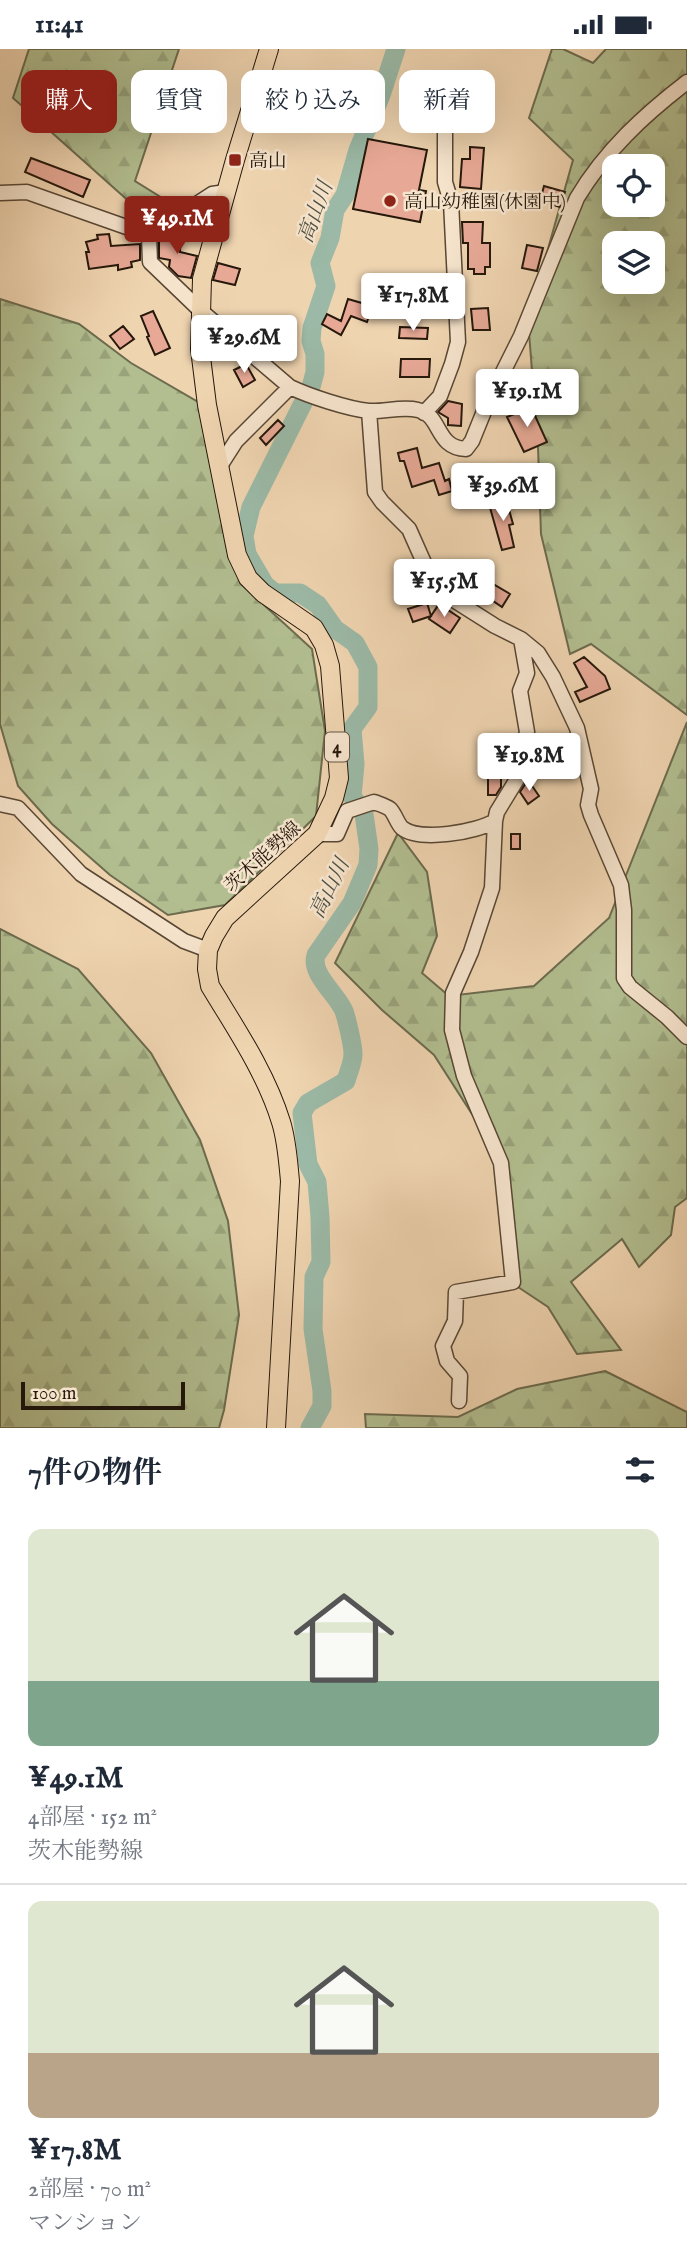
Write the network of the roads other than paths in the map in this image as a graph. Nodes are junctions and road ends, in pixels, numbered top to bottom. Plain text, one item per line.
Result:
1 (269, 49) edge
2 (687, 82) edge
3 (444, 133) edge
4 (226, 192) junction
5 (0, 194) edge
6 (149, 235) junction
7 (201, 311) junction
8 (290, 387) junction
9 (369, 411) junction
10 (425, 413) junction
11 (220, 466) junction
12 (521, 639) junction
13 (0, 804) edge
14 (495, 821) junction
15 (317, 834) junction
16 (208, 950) junction
17 (687, 1037) edge
18 (459, 1401) dead end
19 (276, 1428) edge

1 - 4 main road, 茨木能勢線 / 4
2 - 10 street
3 - 10 street
4 - 6 street
4 - 7 main road, 茨木能勢線 / 4
5 - 6 street
6 - 7 street
7 - 8 street
7 - 11 main road, 茨木能勢線 / 4
8 - 9 street
8 - 11 street
9 - 10 street
9 - 12 street
11 - 15 main road, 茨木能勢線 / 4
12 - 14 street
12 - 17 street
13 - 16 street
14 - 15 street
14 - 18 street
15 - 16 main road, 茨木能勢線 / 4
16 - 19 main road

